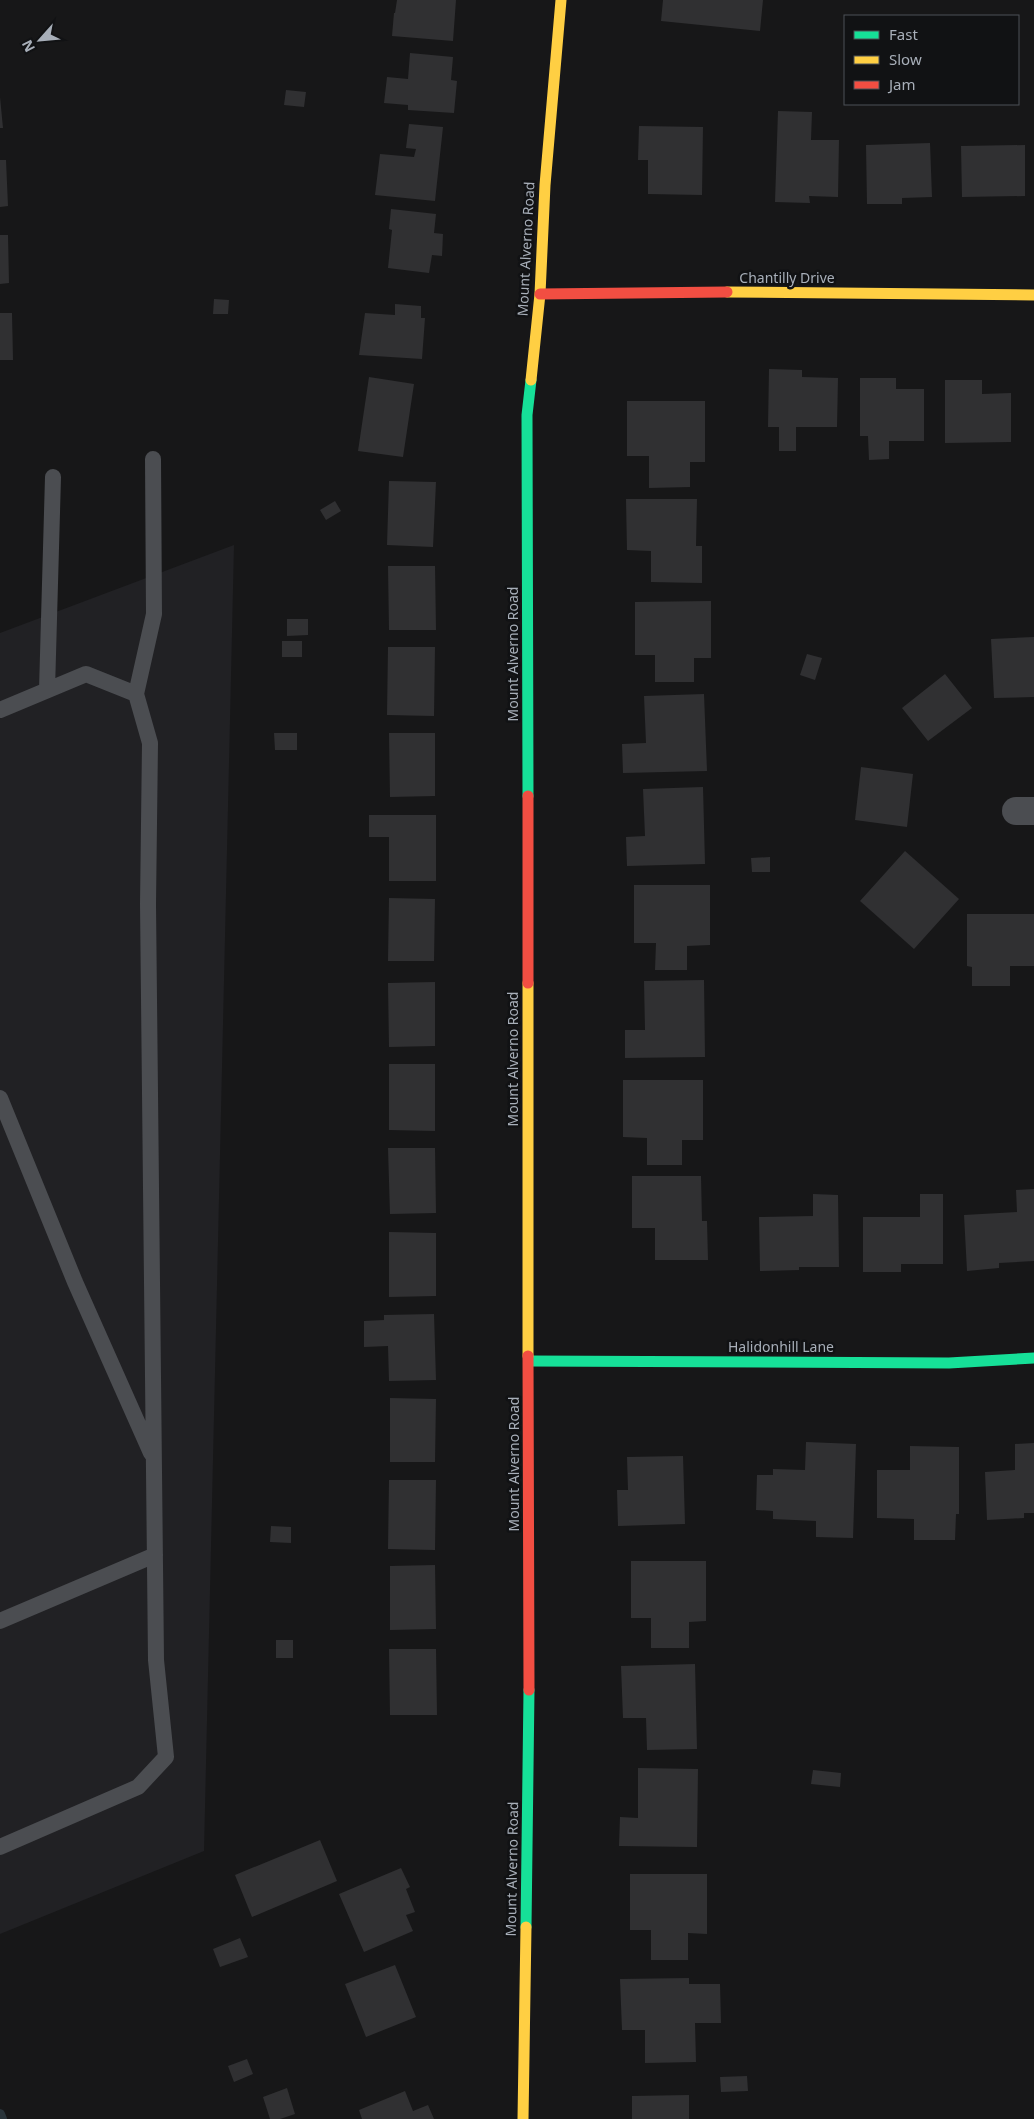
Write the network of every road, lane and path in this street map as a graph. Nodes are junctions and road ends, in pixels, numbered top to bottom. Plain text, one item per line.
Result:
1 (561, 0) edge
2 (540, 294) junction
3 (1034, 295) edge
4 (153, 458) dead end
5 (53, 477) dead end
6 (47, 690) junction
7 (136, 694) junction
8 (0, 710) edge
9 (0, 1098) edge
10 (1034, 1358) edge
11 (528, 1362) junction
12 (154, 1460) junction
13 (155, 1555) junction
14 (0, 1621) edge
15 (0, 1847) edge
16 (523, 2119) edge

1 - 2 street, Mount Alverno Road
2 - 3 street, Chantilly Drive
2 - 11 street, Mount Alverno Road
4 - 7 lane
5 - 6 lane
6 - 7 lane
6 - 8 lane
7 - 12 lane
9 - 12 lane
10 - 11 street, Halidonhill Lane
11 - 16 street, Mount Alverno Road
12 - 13 lane
13 - 14 lane
13 - 15 lane

